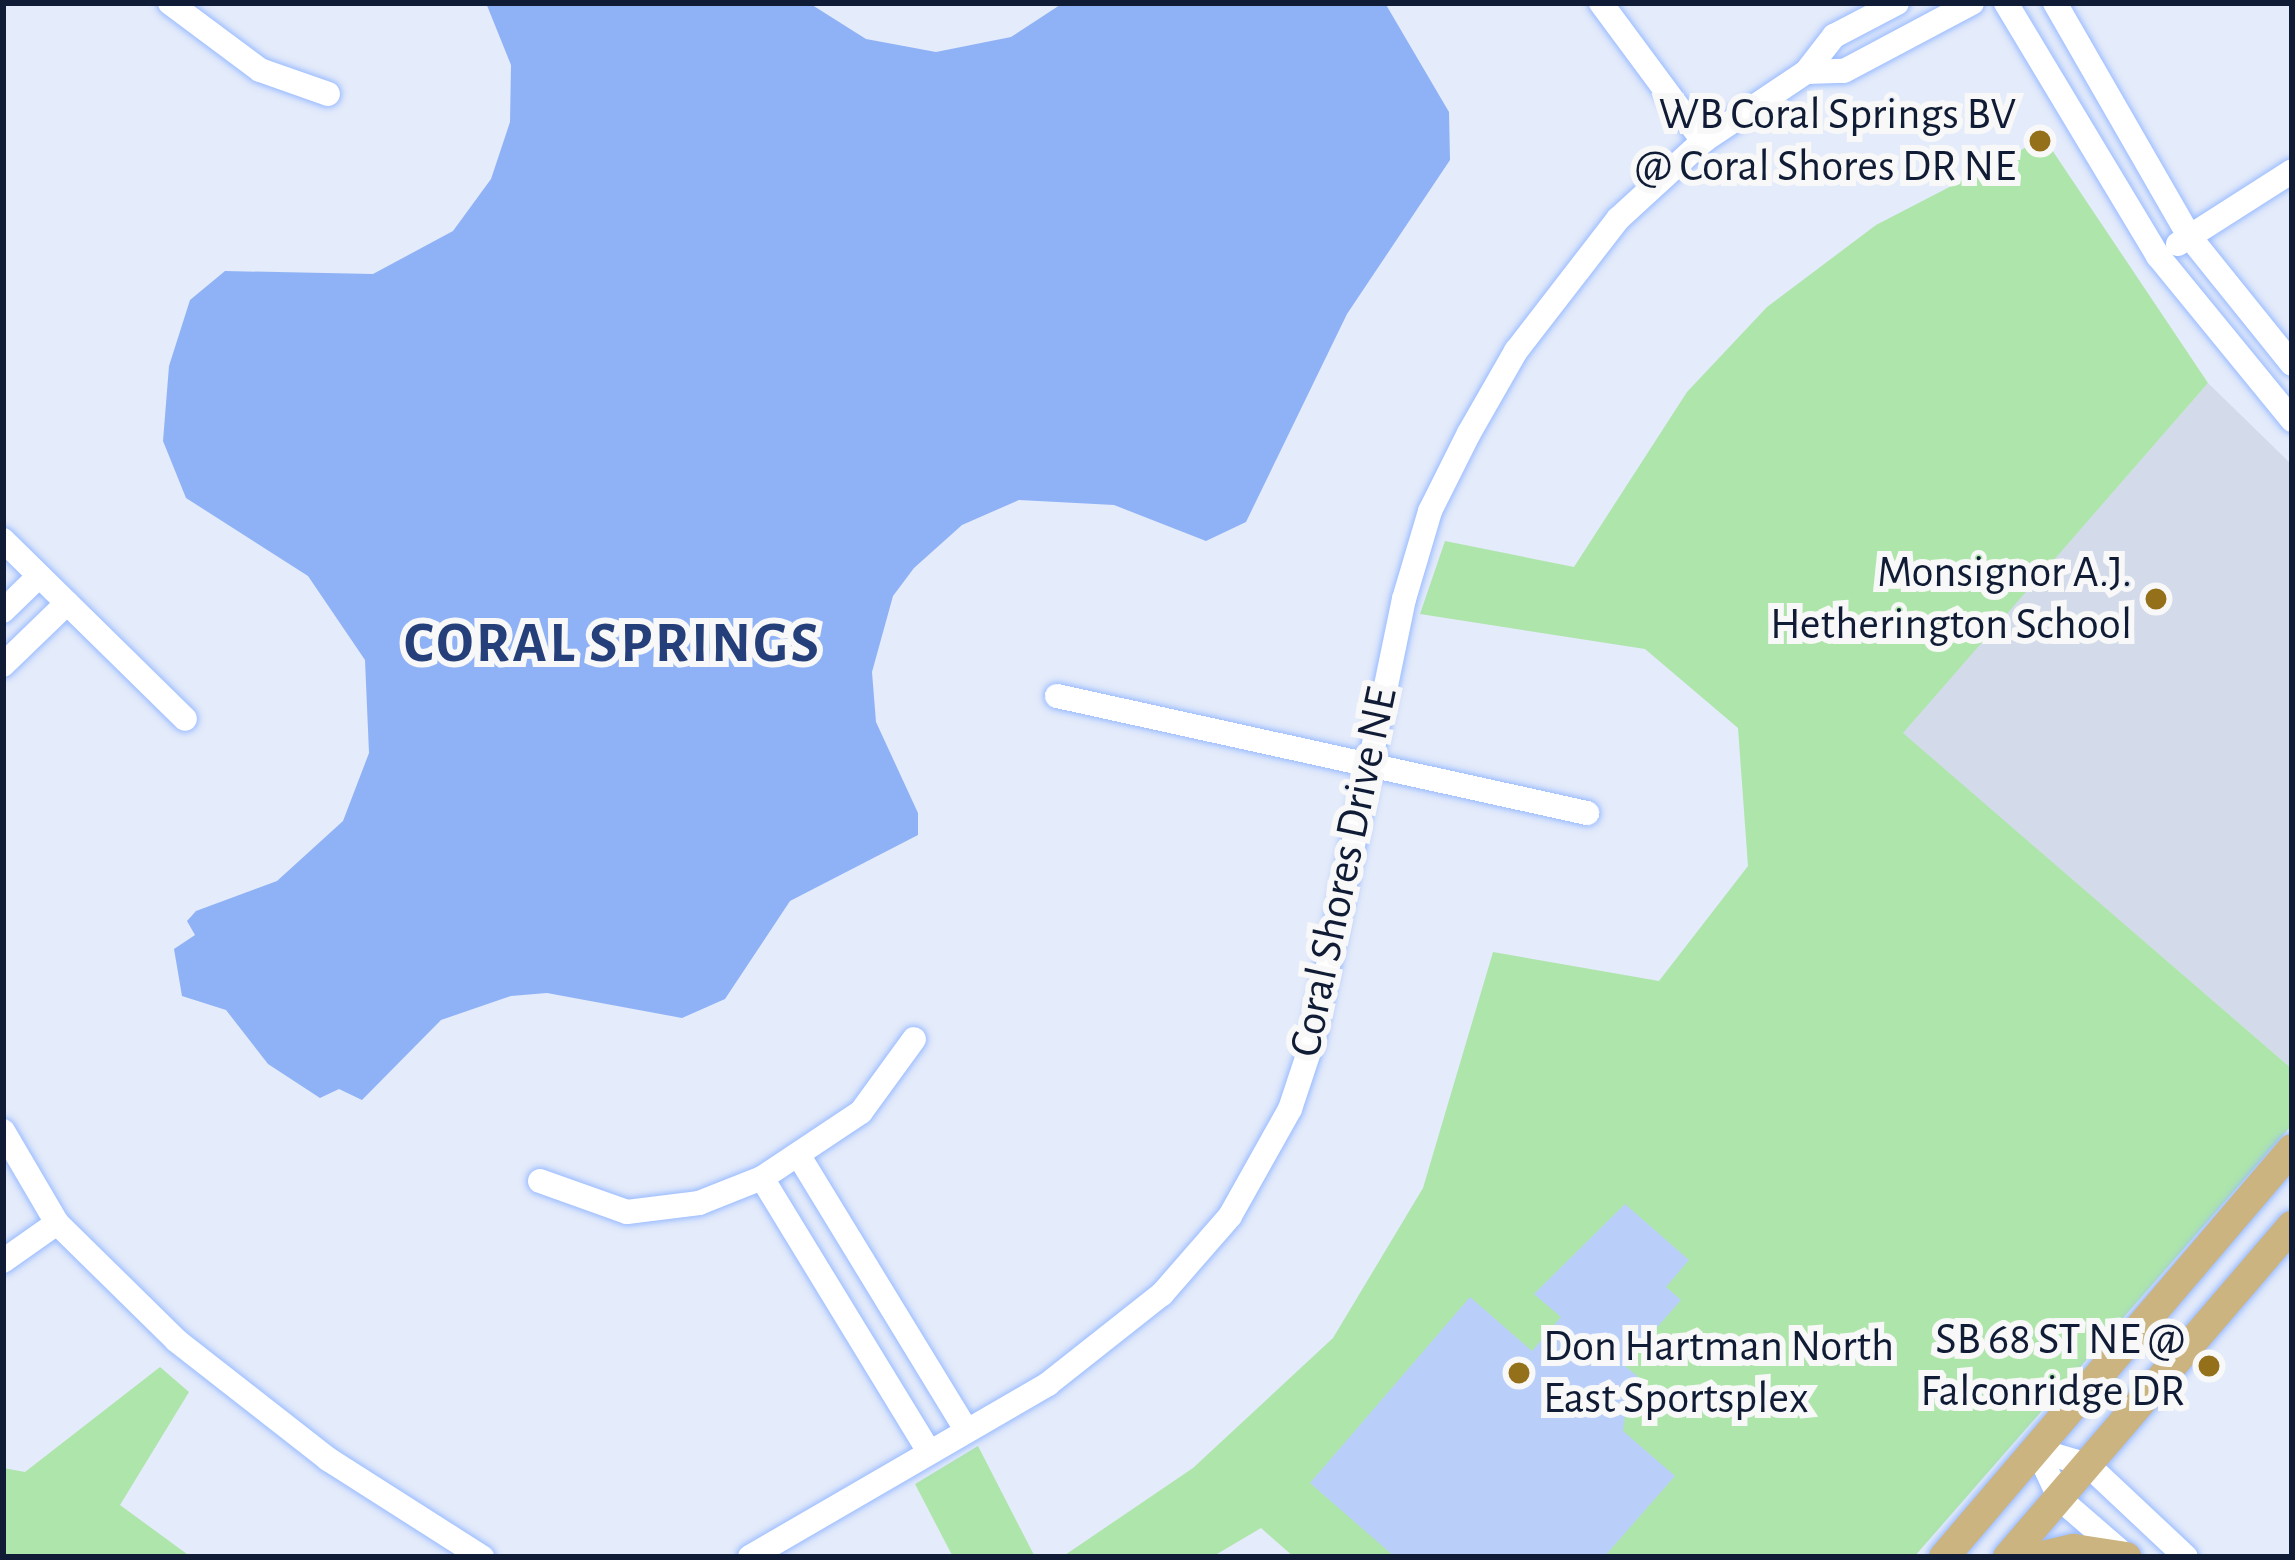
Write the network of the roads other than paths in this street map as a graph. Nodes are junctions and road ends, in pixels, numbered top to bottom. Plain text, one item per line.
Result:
1 (170, 3) edge
2 (1601, 3) edge
3 (1898, 3) edge
4 (1972, 3) edge
5 (2006, 3) edge
6 (2055, 3) edge
7 (1806, 72) junction
8 (328, 94) dead end
9 (1702, 141) junction
10 (2292, 171) edge
11 (2189, 236) junction
12 (2158, 256) junction
13 (2292, 364) edge
14 (2292, 420) edge
15 (3, 540) edge
16 (39, 576) junction
17 (67, 603) junction
18 (3, 611) edge
19 (3, 664) edge
20 (1057, 696) dead end
21 (185, 718) dead end
22 (1363, 769) junction
23 (1587, 812) dead end
24 (914, 1039) dead end
25 (3, 1131) edge
26 (2292, 1149) edge
27 (800, 1156) junction
28 (762, 1178) junction
29 (540, 1181) dead end
30 (57, 1223) junction
31 (2292, 1226) edge
32 (3, 1261) edge
33 (965, 1430) junction
34 (2037, 1450) junction
35 (929, 1452) junction
36 (2088, 1466) junction
37 (2060, 1498) junction
38 (482, 1557) edge
39 (749, 1557) edge
40 (1944, 1557) edge
41 (2008, 1557) edge
42 (2038, 1557) edge
43 (2127, 1557) edge
44 (2186, 1557) edge

1 - 8 street
2 - 9 street
3 - 7 street, Coral Shores Drive NE
4 - 7 street, Coral Shores Drive NE
5 - 12 street
6 - 11 street
7 - 9 street, Coral Shores Drive NE
9 - 22 street, Coral Shores Drive NE
10 - 11 street
11 - 12 street
11 - 13 street
12 - 14 street
15 - 16 street
16 - 17 street
16 - 18 street
17 - 19 street
17 - 21 street
20 - 22 street
22 - 23 street
22 - 33 street, Coral Shores Drive NE
24 - 27 street
25 - 30 street
26 - 34 main road
27 - 28 street
27 - 33 street
28 - 29 street
28 - 35 street
30 - 32 street
30 - 38 street
31 - 36 main road
33 - 35 street, Coral Shores Drive NE
34 - 36 street
34 - 37 street
34 - 40 main road
35 - 39 street, Coral Shores Drive NE
36 - 37 main road
36 - 44 street
37 - 41 main road
37 - 43 street
42 - 43 main road

